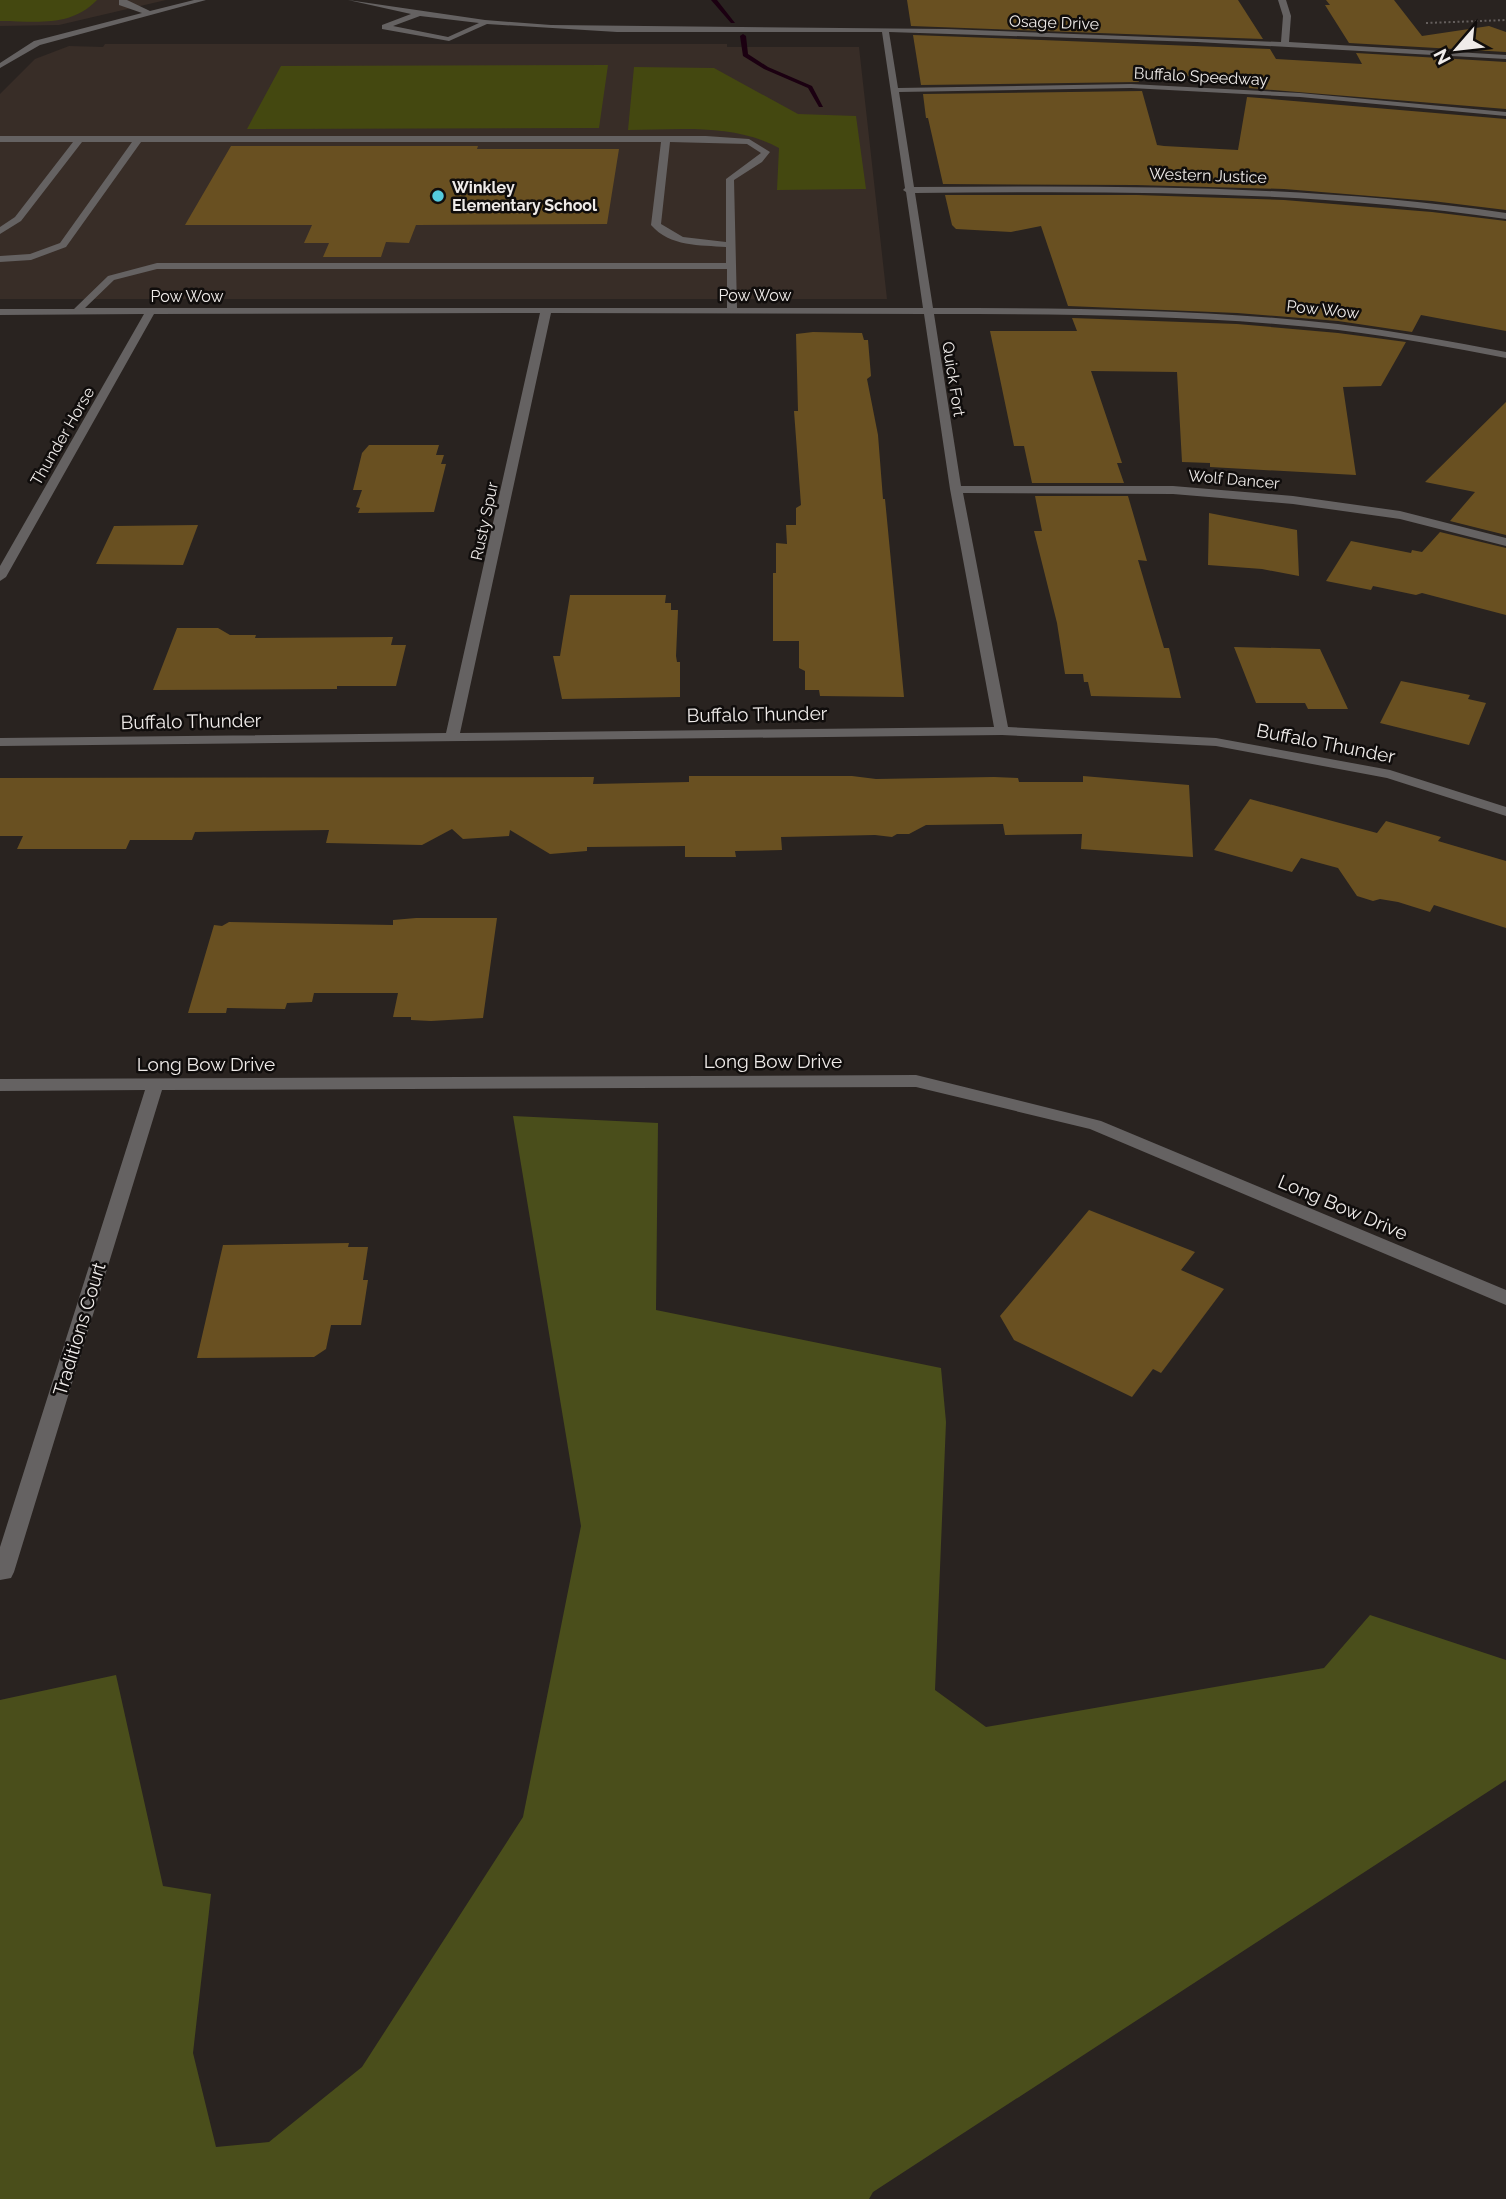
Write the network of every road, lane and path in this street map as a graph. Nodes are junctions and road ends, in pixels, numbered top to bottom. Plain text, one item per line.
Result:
1 (123, 0) edge
2 (202, 0) edge
3 (352, 0) edge
4 (1282, 0) edge
5 (148, 13) junction
6 (418, 14) junction
7 (484, 24) junction
8 (690, 30) junction
9 (885, 30) junction
10 (1285, 43) junction
11 (1417, 52) junction
12 (1506, 57) edge
13 (1506, 64) edge
14 (0, 66) edge
15 (894, 90) junction
16 (1506, 114) edge
17 (80, 138) junction
18 (139, 138) junction
19 (0, 139) edge
20 (667, 139) junction
21 (907, 190) junction
22 (1506, 216) edge
23 (0, 231) edge
24 (732, 245) junction
25 (0, 259) edge
26 (733, 267) junction
27 (151, 311) junction
28 (546, 311) junction
29 (732, 311) junction
30 (0, 312) edge
31 (77, 312) junction
32 (927, 312) junction
33 (1506, 355) edge
34 (956, 489) junction
35 (1506, 542) edge
36 (0, 577) edge
37 (1002, 731) junction
38 (452, 737) junction
39 (0, 742) edge
40 (1506, 812) edge
41 (0, 1085) edge
42 (155, 1085) junction
43 (1506, 1298) edge
44 (3, 1572) dead end

1 - 5 street
2 - 5 street
3 - 6 street, Osage Drive
4 - 10 street
5 - 14 street
6 - 7 street, Osage Drive
6 - 7 street
6 - 8 street, Osage Drive
7 - 8 street, Osage Drive
8 - 9 street, Osage Drive
9 - 10 street, Osage Drive
9 - 15 street, Quick Fort
10 - 11 street, Osage Drive
11 - 12 street, Osage Drive
11 - 13 street, Osage Drive
15 - 16 street, Buffalo Speedway
15 - 21 street, Quick Fort
17 - 18 street
17 - 19 street
17 - 23 street
18 - 20 street
18 - 25 street
20 - 24 street
20 - 24 street
21 - 22 street, Western Justice
21 - 32 street, Quick Fort
24 - 26 street
26 - 29 street
26 - 31 street
27 - 28 street, Pow Wow
27 - 31 street, Pow Wow
27 - 36 street, Thunder Horse
28 - 29 street, Pow Wow
28 - 38 street, Rusty Spur
29 - 32 street, Pow Wow
30 - 31 street, Pow Wow
32 - 33 street, Pow Wow
32 - 34 street, Quick Fort
34 - 35 street, Wolf Dancer
34 - 37 street, Quick Fort
37 - 38 street, Buffalo Thunder
37 - 40 street, Buffalo Thunder
38 - 39 street, Buffalo Thunder
41 - 42 street, Long Bow Drive
42 - 43 street, Long Bow Drive
42 - 44 street, Traditions Court

